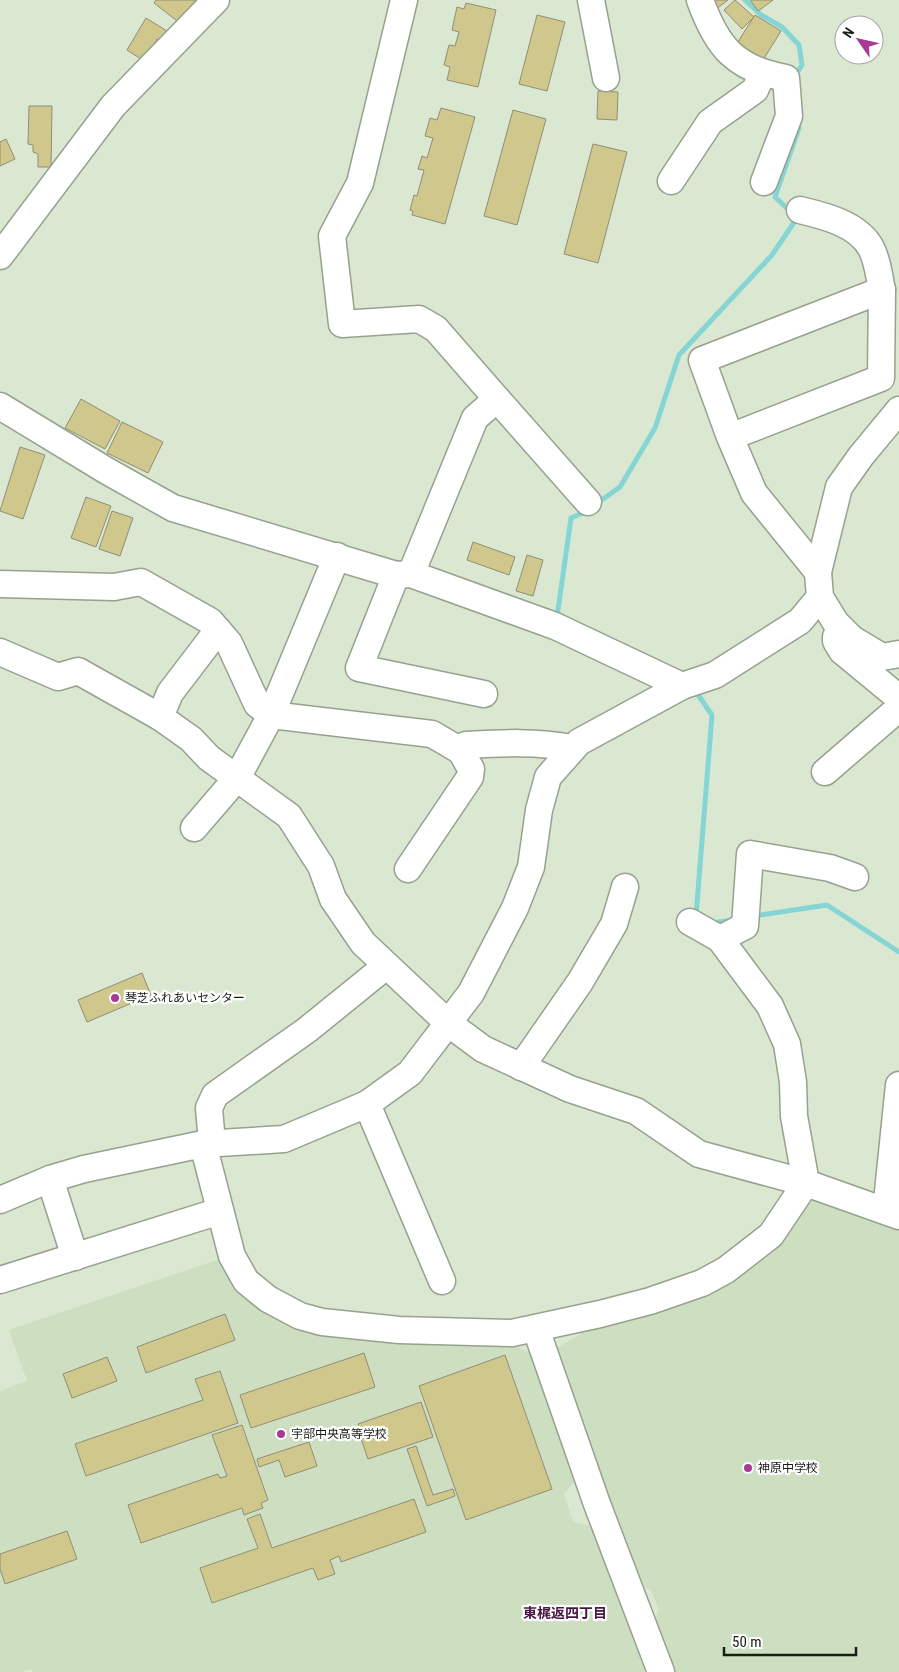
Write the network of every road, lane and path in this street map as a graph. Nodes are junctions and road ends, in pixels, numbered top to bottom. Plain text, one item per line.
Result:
1 (216, 0) edge
2 (404, 0) edge
3 (591, 0) edge
4 (700, 0) edge
5 (762, 74) junction
6 (606, 78) dead end
7 (671, 181) dead end
8 (764, 182) dead end
9 (800, 210) dead end
10 (0, 256) edge
11 (882, 290) junction
12 (497, 399) junction
13 (0, 406) edge
14 (899, 410) edge
15 (730, 437) junction
16 (588, 502) dead end
17 (337, 556) junction
18 (403, 575) junction
19 (0, 584) edge
20 (819, 585) junction
21 (836, 623) junction
22 (218, 630) junction
23 (0, 652) edge
24 (899, 654) edge
25 (682, 686) junction
26 (484, 694) dead end
27 (899, 698) edge
28 (899, 708) edge
29 (271, 715) junction
30 (160, 717) junction
31 (572, 748) junction
32 (461, 751) junction
33 (824, 772) dead end
34 (237, 778) junction
35 (194, 828) dead end
36 (408, 869) dead end
37 (855, 877) dead end
38 (625, 887) dead end
39 (690, 922) dead end
40 (720, 938) junction
41 (386, 966) junction
42 (448, 1023) junction
43 (521, 1067) junction
44 (899, 1085) edge
45 (367, 1104) junction
46 (207, 1144) junction
47 (50, 1179) junction
48 (806, 1183) junction
49 (0, 1200) edge
50 (220, 1211) junction
51 (893, 1213) edge
52 (75, 1256) junction
53 (0, 1280) edge
54 (442, 1281) dead end
55 (536, 1329) junction
56 (661, 1672) edge

1 - 10 street
2 - 12 street
3 - 6 street
4 - 5 street
5 - 7 street
5 - 8 street
9 - 11 street
11 - 15 street
11 - 15 street
12 - 16 street
12 - 18 street
13 - 17 street
14 - 20 street
15 - 20 street
17 - 18 street
17 - 29 street
18 - 25 street
18 - 26 street
19 - 22 street
20 - 21 street
20 - 25 street
21 - 24 street
21 - 27 street
22 - 29 street
22 - 30 street
23 - 30 street
25 - 31 street
28 - 33 street
29 - 32 street
29 - 34 street
30 - 34 street
31 - 32 street
31 - 42 street
32 - 36 street
34 - 35 street
34 - 41 street
37 - 40 street
38 - 43 street
39 - 40 street
40 - 48 street
41 - 42 street
41 - 46 street
42 - 43 street
42 - 45 street
43 - 48 street
44 - 51 street
45 - 46 street
45 - 54 street
46 - 47 street
46 - 50 street
47 - 49 street
47 - 52 street
48 - 51 street
48 - 55 street
50 - 52 street
50 - 55 street
52 - 53 street
55 - 56 street

